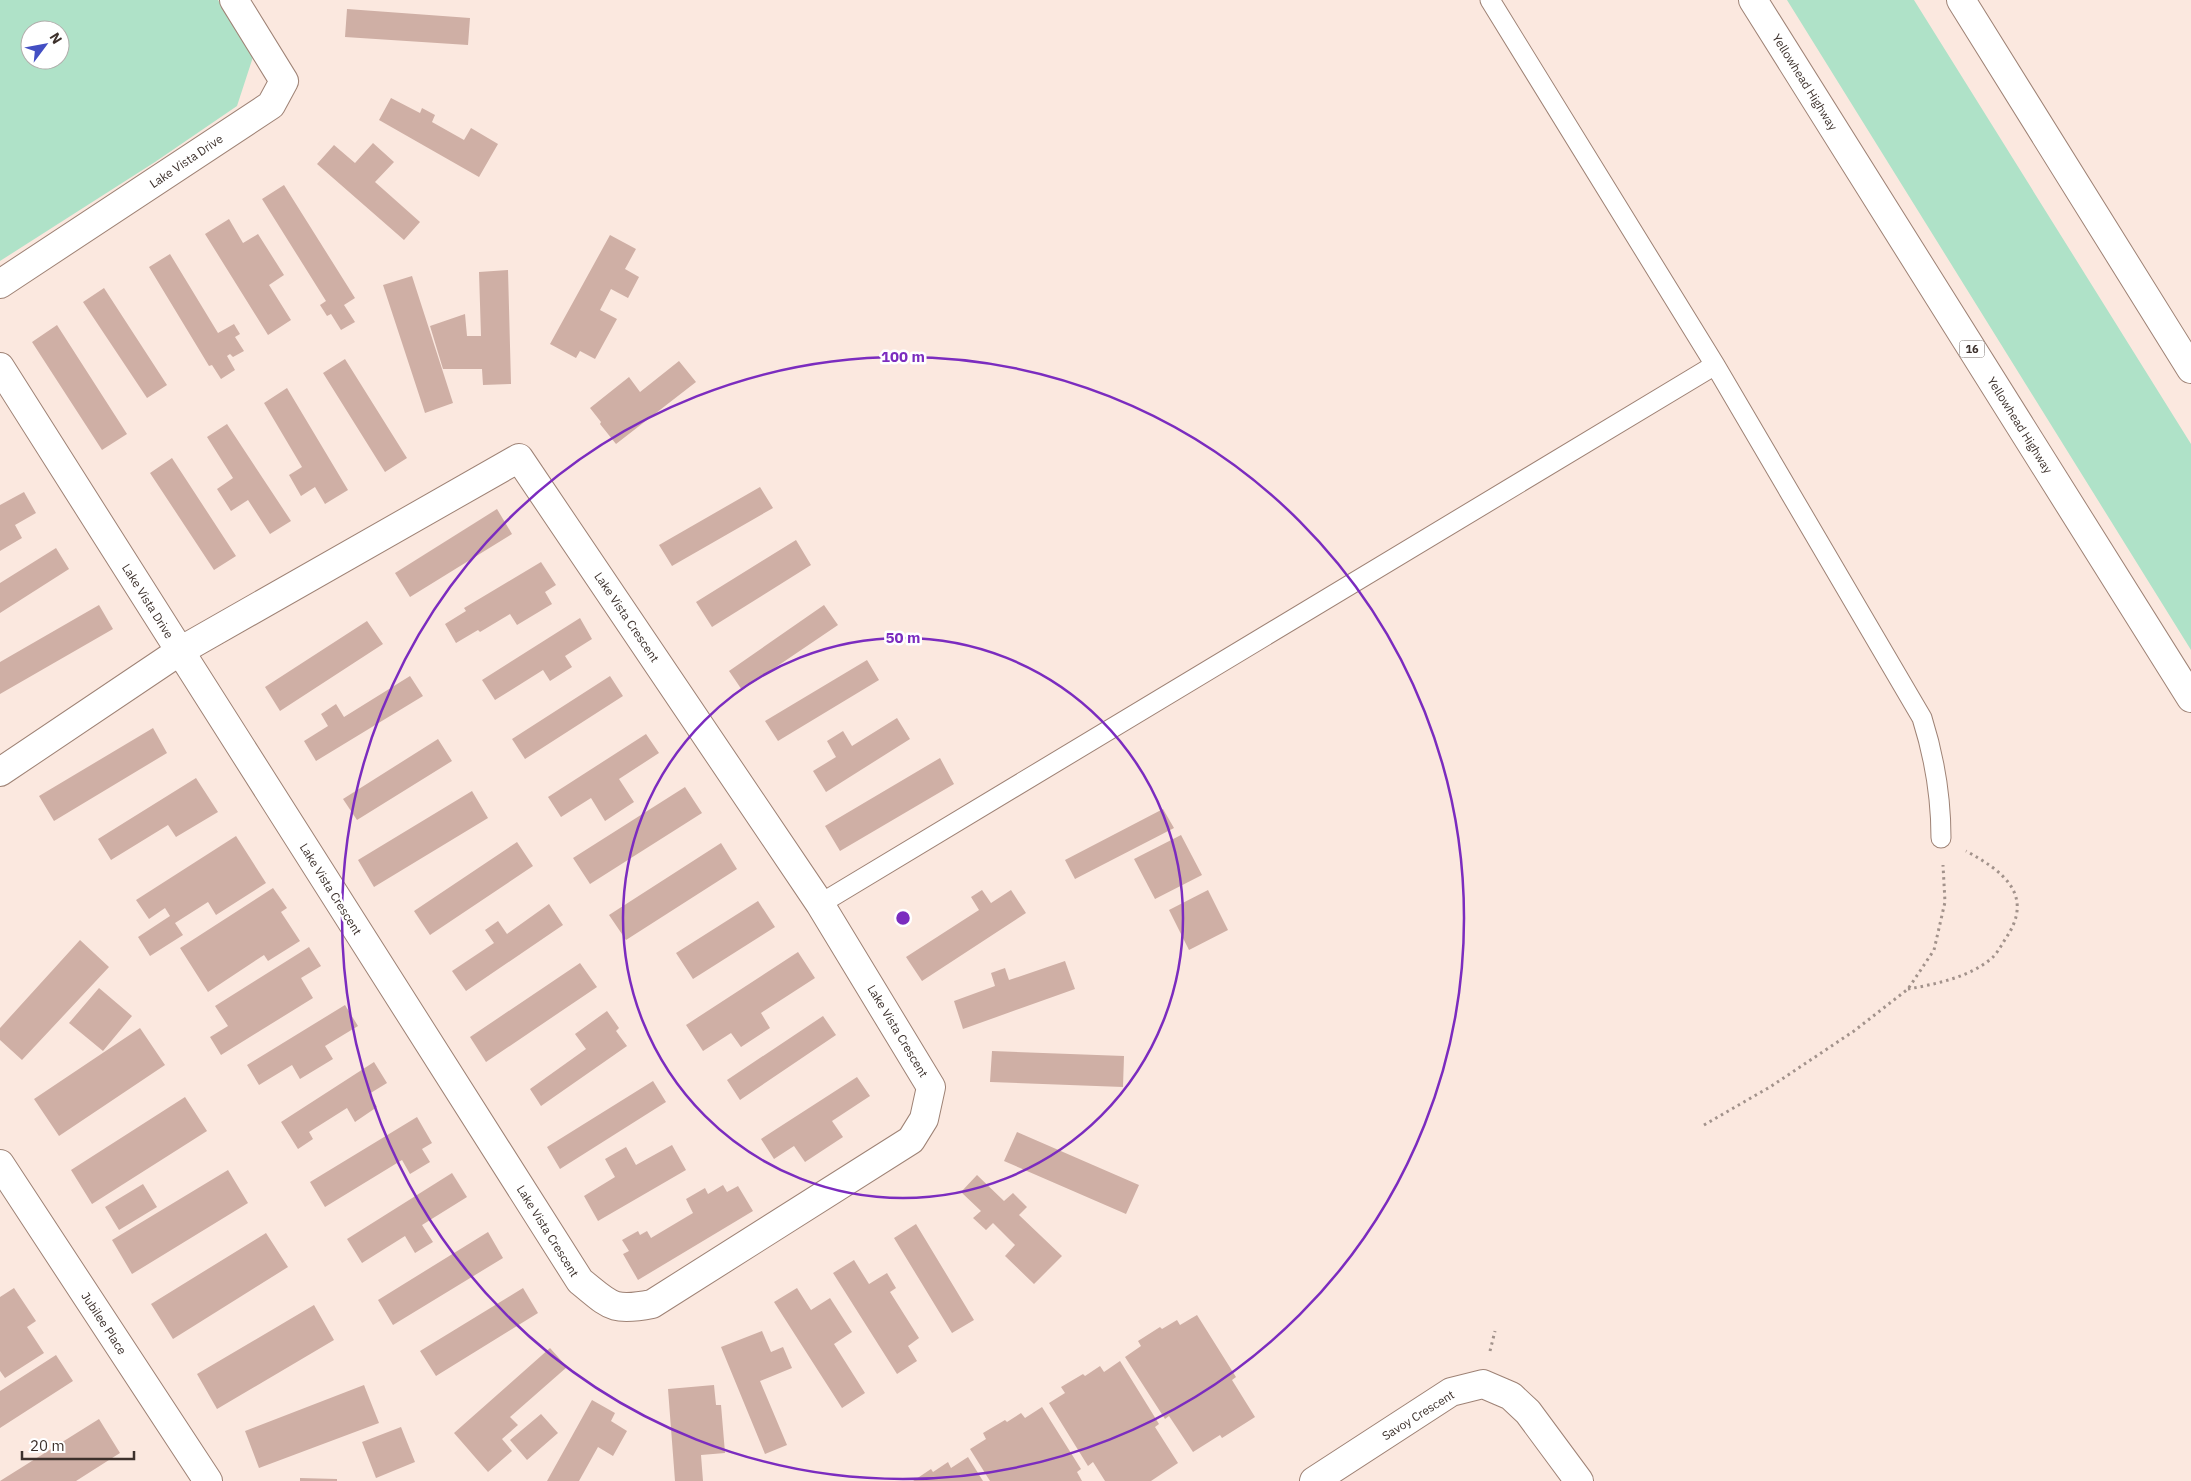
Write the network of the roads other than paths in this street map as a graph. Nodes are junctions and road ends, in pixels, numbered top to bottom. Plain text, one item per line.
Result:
1 (234, 0) edge
2 (1490, 0) edge
3 (1753, 0) edge
4 (1961, 0) edge
5 (0, 284) edge
6 (1715, 365) junction
7 (0, 366) edge
8 (2191, 369) edge
9 (180, 651) junction
10 (2191, 698) edge
11 (0, 772) edge
12 (1941, 838) road end
13 (820, 904) junction
14 (0, 1164) edge
15 (208, 1481) edge
16 (1314, 1481) edge
17 (1579, 1481) edge

1 - 5 main road, Lake Vista Drive
2 - 6 lane
3 - 10 main road, Yellowhead Highway / 16
4 - 8 main road
6 - 12 lane
6 - 13 lane
7 - 9 main road, Lake Vista Drive
9 - 11 main road, Lake Vista Drive
9 - 13 main road, Lake Vista Crescent
9 - 13 main road, Lake Vista Crescent
14 - 15 main road, Jubilee Place
16 - 17 main road, Savoy Crescent

